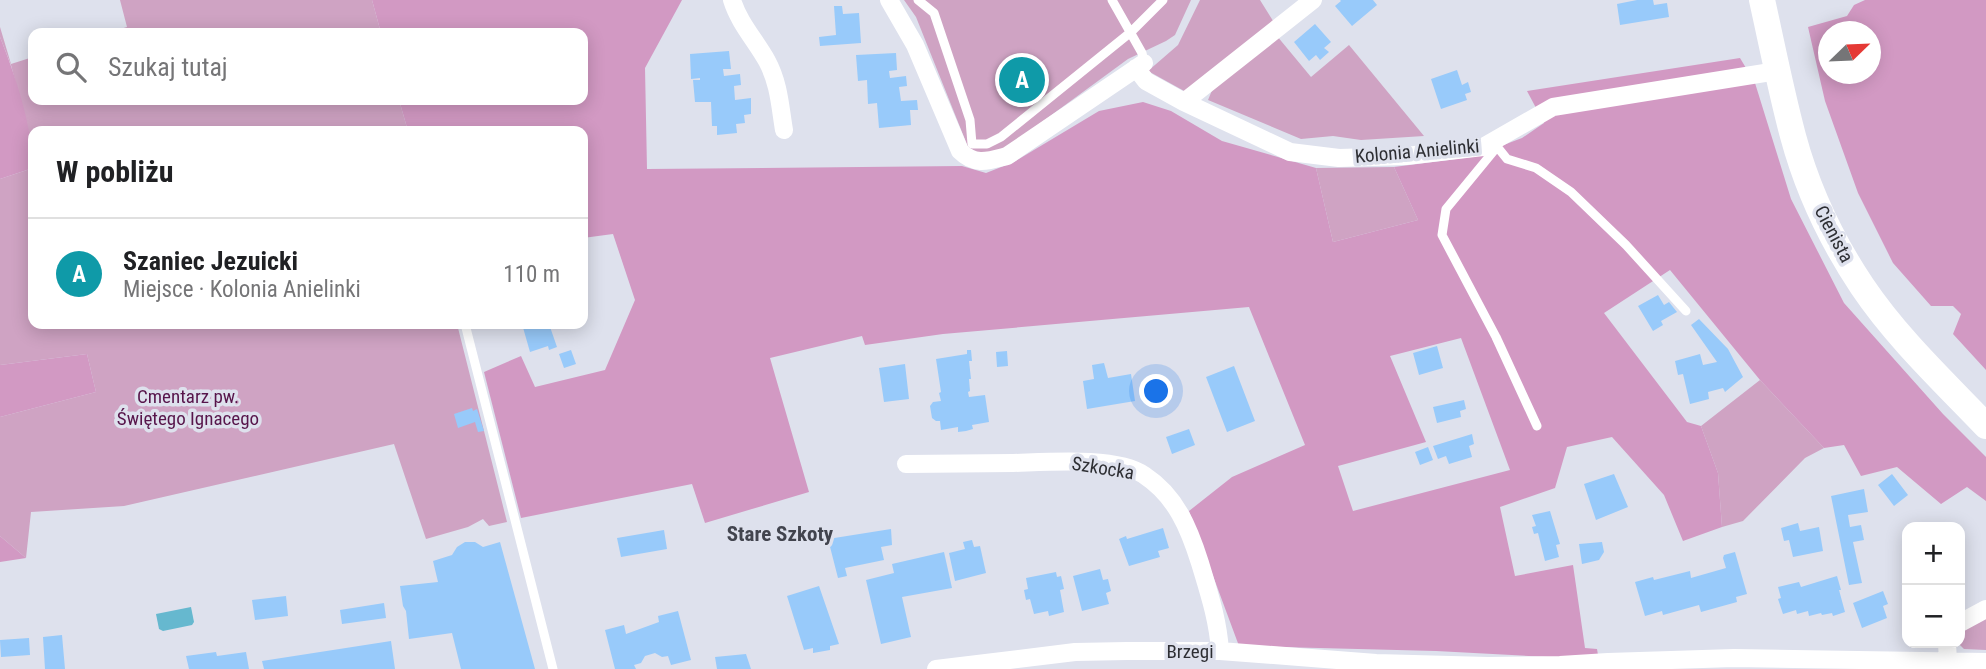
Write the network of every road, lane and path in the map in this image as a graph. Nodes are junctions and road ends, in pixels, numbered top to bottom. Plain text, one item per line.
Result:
1 (732, 0) edge
2 (890, 0) edge
3 (918, 0) edge
4 (1112, 0) edge
5 (1163, 0) edge
6 (1313, 0) edge
7 (1762, 0) edge
8 (1131, 32) junction
9 (1140, 65) junction
10 (1777, 71) junction
11 (1184, 102) junction
12 (784, 130) dead end
13 (1495, 144) junction
14 (1686, 311) dead end
15 (466, 329) edge
16 (1536, 426) dead end
17 (1986, 426) edge
18 (906, 464) dead end
19 (1986, 609) edge
20 (1965, 620) edge
21 (1220, 651) junction
22 (1947, 652) edge
23 (1986, 662) edge
24 (552, 669) edge
25 (936, 669) edge

1 - 12 street
2 - 9 street
3 - 8 lane
4 - 8 lane
5 - 8 lane
6 - 11 street
7 - 10 street, Cienista
8 - 9 lane
9 - 11 street, Kolonia Anielinki
10 - 13 street, Kolonia Anielinki
10 - 17 street, Cienista
11 - 13 street, Kolonia Anielinki
13 - 14 lane, Kolonia Anielinki
13 - 16 lane, Kolonia Anielinki
15 - 24 lane
18 - 21 street, Szkocka
19 - 20 street
21 - 22 street, Brzegi
21 - 25 street, Brzegi
22 - 23 street, Brzegi

